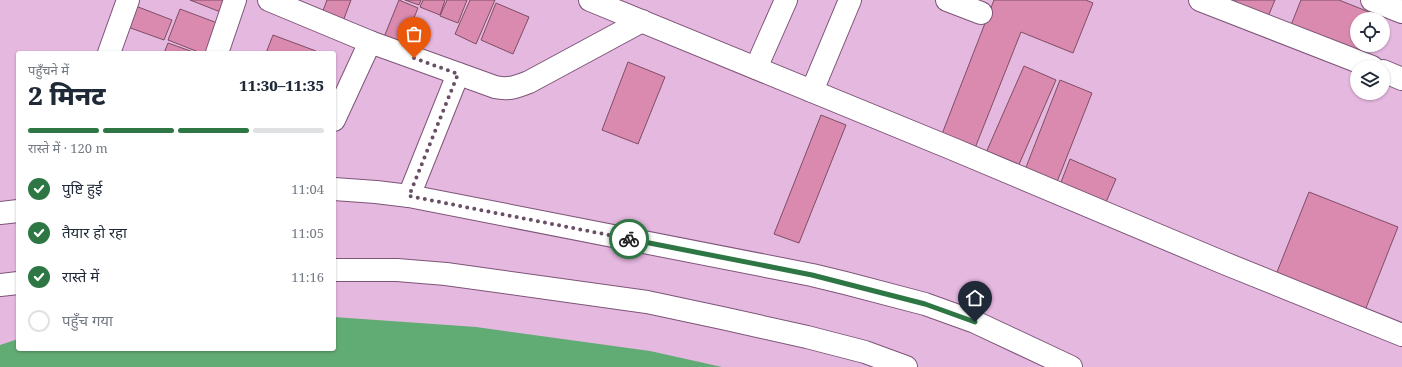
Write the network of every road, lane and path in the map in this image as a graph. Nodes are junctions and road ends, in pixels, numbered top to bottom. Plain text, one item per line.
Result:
1 (128, 0) edge
2 (235, 0) edge
3 (269, 0) edge
4 (590, 0) edge
5 (786, 0) edge
6 (850, 0) edge
7 (947, 0) edge
8 (1200, 0) edge
9 (1372, 0) edge
10 (1402, 12) edge
11 (980, 13) dead end
12 (642, 22) junction
13 (370, 42) junction
14 (110, 51) edge
15 (218, 51) edge
16 (1354, 60) edge
17 (756, 68) junction
18 (458, 74) junction
19 (1390, 74) edge
20 (1402, 79) edge
21 (812, 91) junction
22 (336, 116) edge
23 (336, 190) edge
24 (409, 196) junction
25 (16, 212) edge
26 (0, 213) edge
27 (336, 270) edge
28 (16, 283) edge
29 (0, 284) edge
30 (1402, 335) edge
31 (906, 367) edge
32 (1071, 367) edge

1 - 14 street
2 - 15 street
3 - 13 street
4 - 12 street
5 - 17 street
6 - 21 street
7 - 11 street
8 - 16 street
9 - 10 street
12 - 17 street
12 - 18 street
13 - 18 street
13 - 22 street
17 - 21 street
18 - 24 street
19 - 20 street
21 - 30 street
23 - 24 street
24 - 32 street
25 - 26 street
27 - 31 street
28 - 29 street

